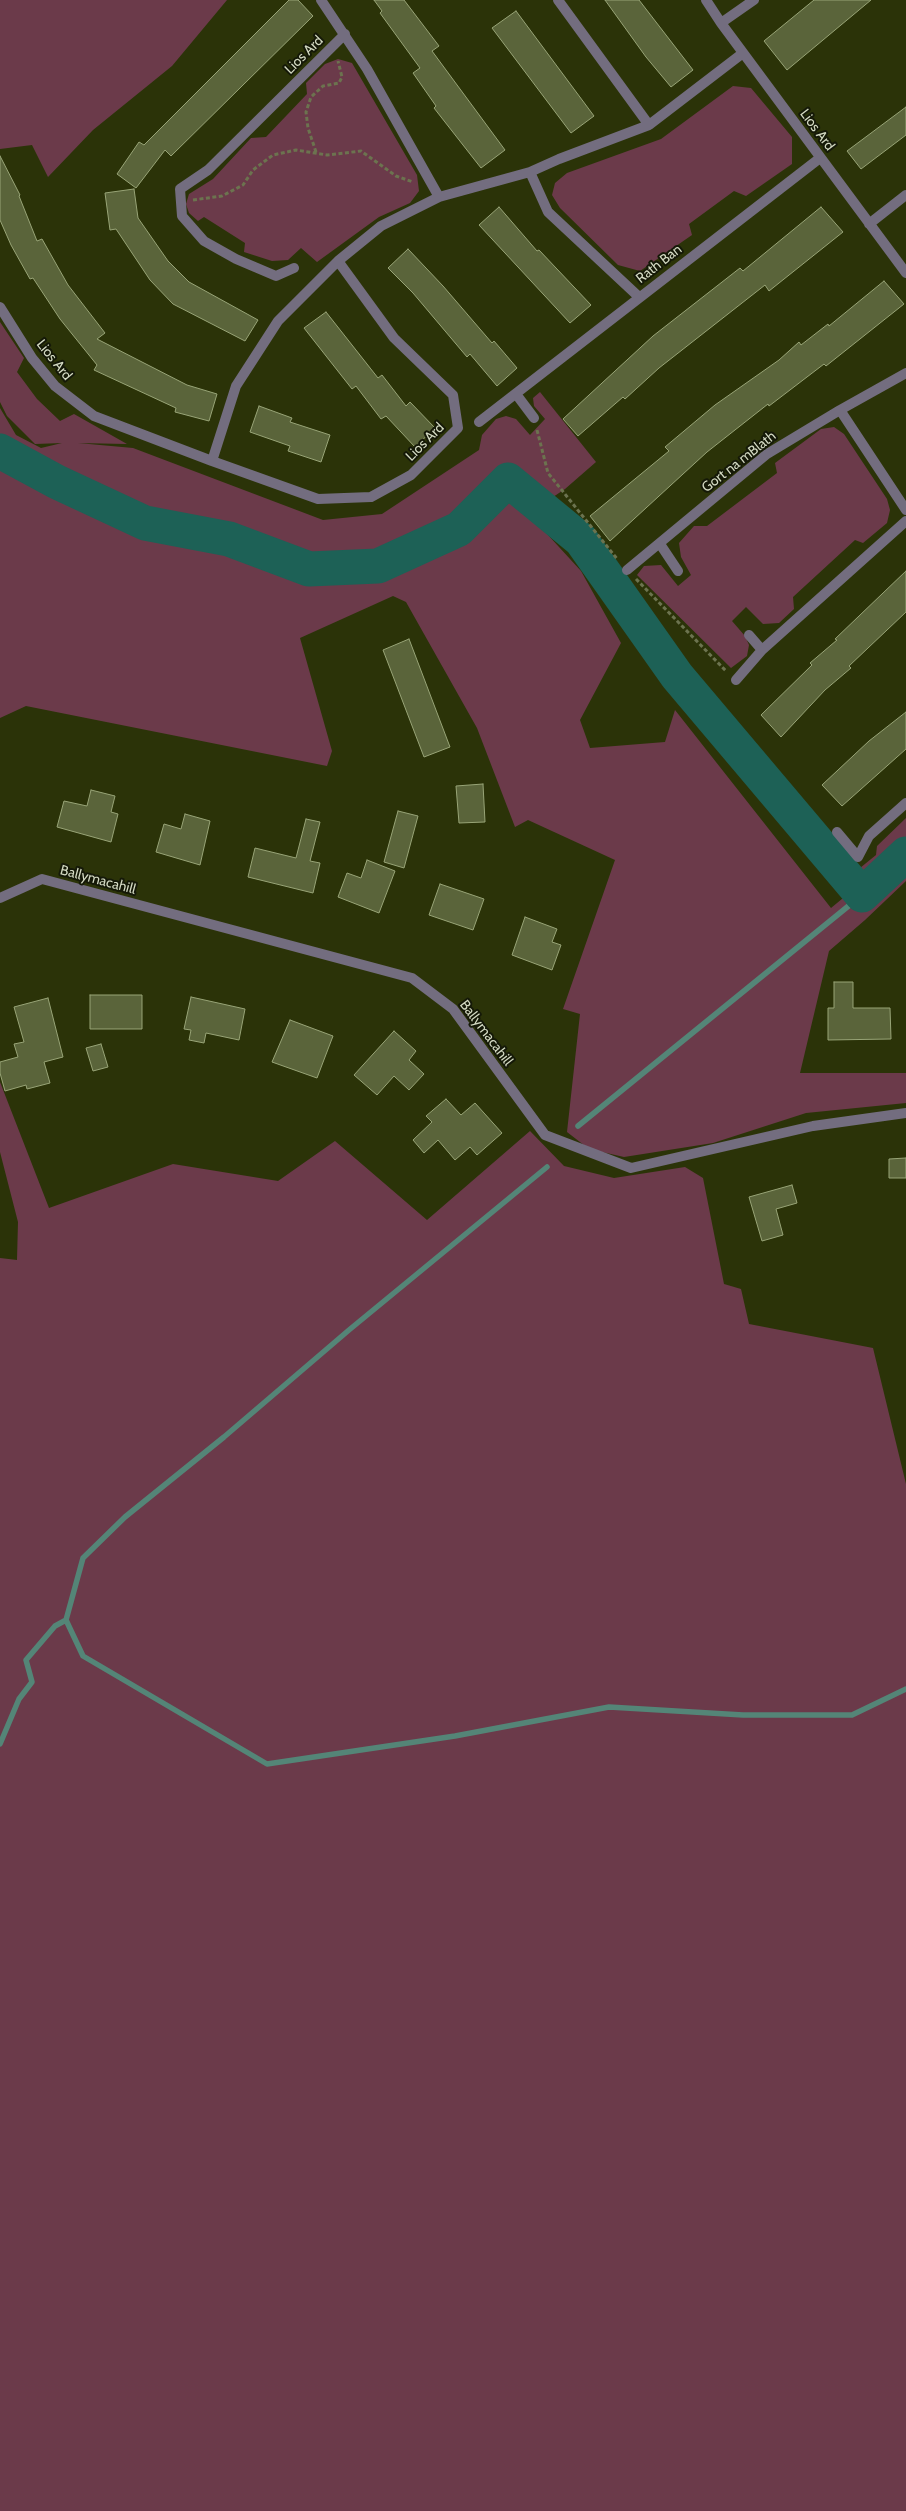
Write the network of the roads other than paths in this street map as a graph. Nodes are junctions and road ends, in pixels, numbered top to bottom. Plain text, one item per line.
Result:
1 (321, 0) edge
2 (558, 0) edge
3 (706, 0) edge
4 (754, 0) edge
5 (721, 23) junction
6 (344, 34) junction
7 (743, 53) junction
8 (649, 125) junction
9 (820, 158) junction
10 (530, 172) junction
11 (906, 195) edge
12 (439, 197) junction
13 (869, 224) junction
14 (338, 261) junction
15 (294, 268) dead end
16 (906, 273) edge
17 (638, 297) junction
18 (0, 307) edge
19 (906, 373) edge
20 (516, 394) junction
21 (840, 410) junction
22 (534, 418) dead end
23 (479, 422) dead end
24 (212, 461) junction
25 (906, 510) edge
26 (906, 522) edge
27 (660, 544) junction
28 (627, 570) dead end
29 (678, 571) dead end
30 (750, 635) dead end
31 (762, 650) junction
32 (736, 680) dead end
33 (906, 802) edge
34 (837, 832) dead end
35 (0, 898) edge
36 (906, 1113) edge

1 - 6 street, Lios Ard
2 - 8 street
3 - 5 street, Lios Ard
4 - 5 street
5 - 7 street, Lios Ard
6 - 12 street, Lios Ard
6 - 15 street, Lios Ard
7 - 8 street
7 - 9 street, Lios Ard
8 - 10 street
9 - 13 street, Lios Ard
9 - 17 street, Rath Ban
10 - 12 street
10 - 17 street
11 - 13 street
12 - 14 street
13 - 16 street
14 - 24 street
14 - 24 street, Lios Ard
17 - 20 street, Rath Ban
18 - 24 street, Lios Ard
19 - 21 street, Gort na mBlath
20 - 22 street
20 - 23 street, Rath Ban
21 - 25 street
21 - 27 street, Gort na mBlath
26 - 31 street
27 - 28 street, Gort na mBlath
27 - 29 street
30 - 31 street
31 - 32 street
33 - 34 street
35 - 36 street, Ballymacahill

